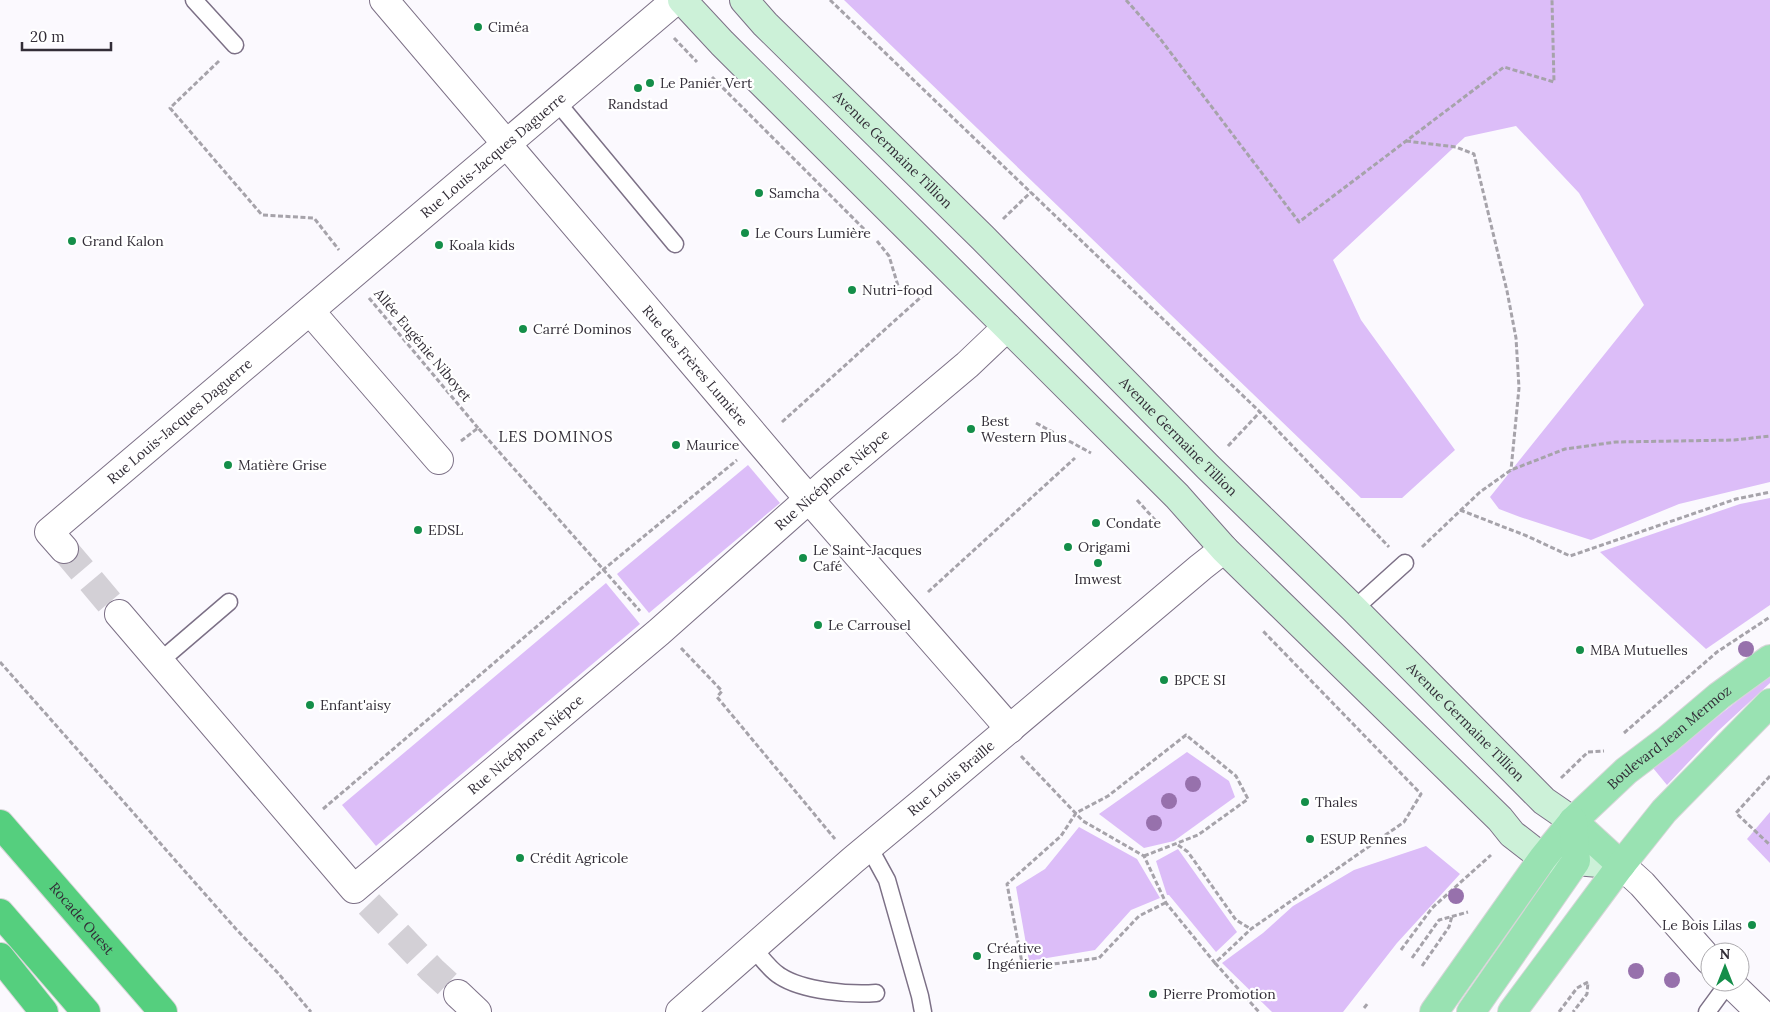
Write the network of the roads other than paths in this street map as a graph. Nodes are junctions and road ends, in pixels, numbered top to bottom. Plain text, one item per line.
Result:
1 (194, 0) edge
2 (384, 0) edge
3 (676, 0) edge
4 (682, 0) edge
5 (744, 0) edge
6 (235, 45) road end
7 (557, 102) junction
8 (507, 145) junction
9 (675, 244) dead end
10 (310, 311) junction
11 (1007, 326) junction
12 (439, 460) road end
13 (809, 499) junction
14 (56, 541) dead end
15 (1224, 548) junction
16 (1405, 563) road end
17 (229, 602) dead end
18 (1354, 609) junction
19 (119, 614) tunnel mouth
20 (1770, 659) edge
21 (159, 662) junction
22 (1770, 703) edge
23 (1006, 733) junction
24 (1573, 821) junction
25 (0, 824) edge
26 (869, 847) junction
27 (1543, 858) junction
28 (1576, 861) junction
29 (1621, 865) junction
30 (0, 913) edge
31 (753, 948) junction
32 (1700, 949) edge
33 (0, 957) edge
34 (876, 992) dead end
35 (1722, 992) edge
36 (1739, 992) edge
37 (44, 1012) edge
38 (86, 1012) edge
39 (163, 1012) edge
40 (680, 1012) edge
41 (923, 1012) edge
42 (1434, 1012) edge
43 (1471, 1012) edge
44 (1512, 1012) edge
45 (1707, 1012) edge
46 (1760, 1012) edge

1 - 6 lane
2 - 8 street, Rue des Frères Lumière
3 - 7 street, Rue Louis-Jacques Daguerre
4 - 11 street
5 - 18 street, Avenue Germaine Tillion
7 - 8 street, Rue Louis-Jacques Daguerre
7 - 9 lane
8 - 10 street, Rue Louis-Jacques Daguerre
8 - 13 street, Rue des Frères Lumière
10 - 12 street
10 - 14 street, Rue Louis-Jacques Daguerre
11 - 13 street, Rue Nicéphore Niépce
11 - 15 street
13 - 21 street, Rue Nicéphore Niépce
13 - 23 street, Rue des Frères Lumière
15 - 23 street, Rue Louis Braille
15 - 27 street
16 - 18 lane
17 - 21 lane
18 - 24 street, Avenue Germaine Tillion
19 - 21 street, Rue Nicéphore Niépce
20 - 24 main road, Boulevard Jean Mermoz
22 - 29 main road
23 - 26 street, Rue Louis Braille
24 - 27 main road, Boulevard Jean Mermoz
24 - 28 main road
24 - 29 main road, Avenue Germaine Tillion
25 - 39 highway, Rocade Ouest
26 - 31 street, Rue Louis Braille
26 - 41 lane
27 - 28 street
27 - 42 main road, Boulevard Jean Mermoz
28 - 29 street
28 - 43 main road
29 - 32 street
29 - 44 main road
30 - 38 highway
31 - 34 lane
31 - 40 street, Rue Louis Braille
33 - 37 highway
35 - 45 lane
36 - 46 street

